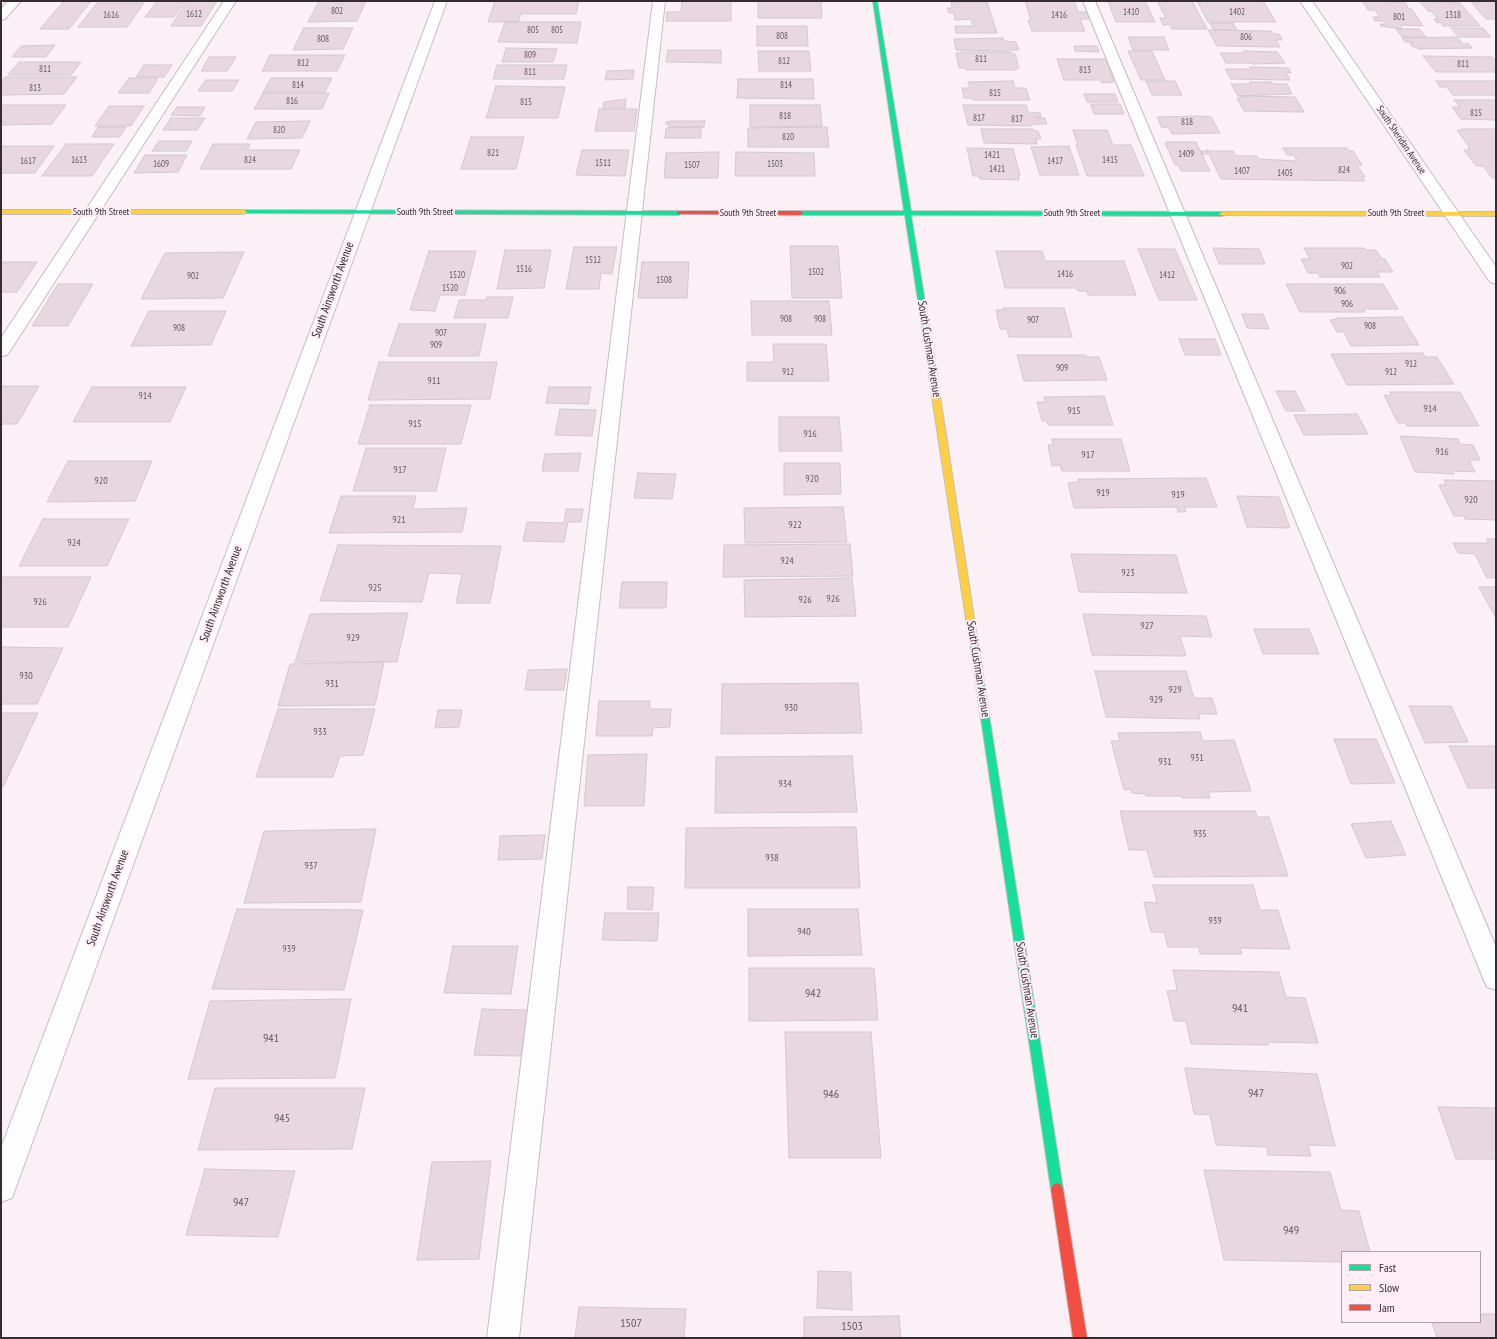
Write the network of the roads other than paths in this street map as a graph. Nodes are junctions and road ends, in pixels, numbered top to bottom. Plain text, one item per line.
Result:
1 (15, 1) edge
2 (230, 1) edge
3 (441, 1) edge
4 (659, 1) edge
5 (875, 1) edge
6 (1089, 1) edge
7 (1306, 1) edge
8 (1, 16) edge
9 (1, 212) edge
10 (91, 212) junction
11 (362, 212) junction
12 (634, 213) junction
13 (909, 213) junction
14 (1176, 213) junction
15 (1451, 214) junction
16 (1496, 214) edge
17 (1496, 279) edge
18 (1, 351) edge
19 (1496, 978) edge
20 (1, 1187) edge
21 (503, 1338) edge
22 (1080, 1338) edge

1 - 8 street
2 - 10 street
3 - 11 street, South Ainsworth Avenue
4 - 12 street
5 - 13 street, South Cushman Avenue
6 - 14 street
7 - 15 street, South Sheridan Avenue
9 - 10 street, South 9th Street
10 - 11 street, South 9th Street
10 - 18 street
11 - 12 street, South 9th Street
11 - 20 street, South Ainsworth Avenue
12 - 13 street, South 9th Street
12 - 21 street
13 - 14 street, South 9th Street
13 - 22 street, South Cushman Avenue
14 - 15 street, South 9th Street
14 - 19 street
15 - 16 street, South 9th Street
15 - 17 street, South Sheridan Avenue

